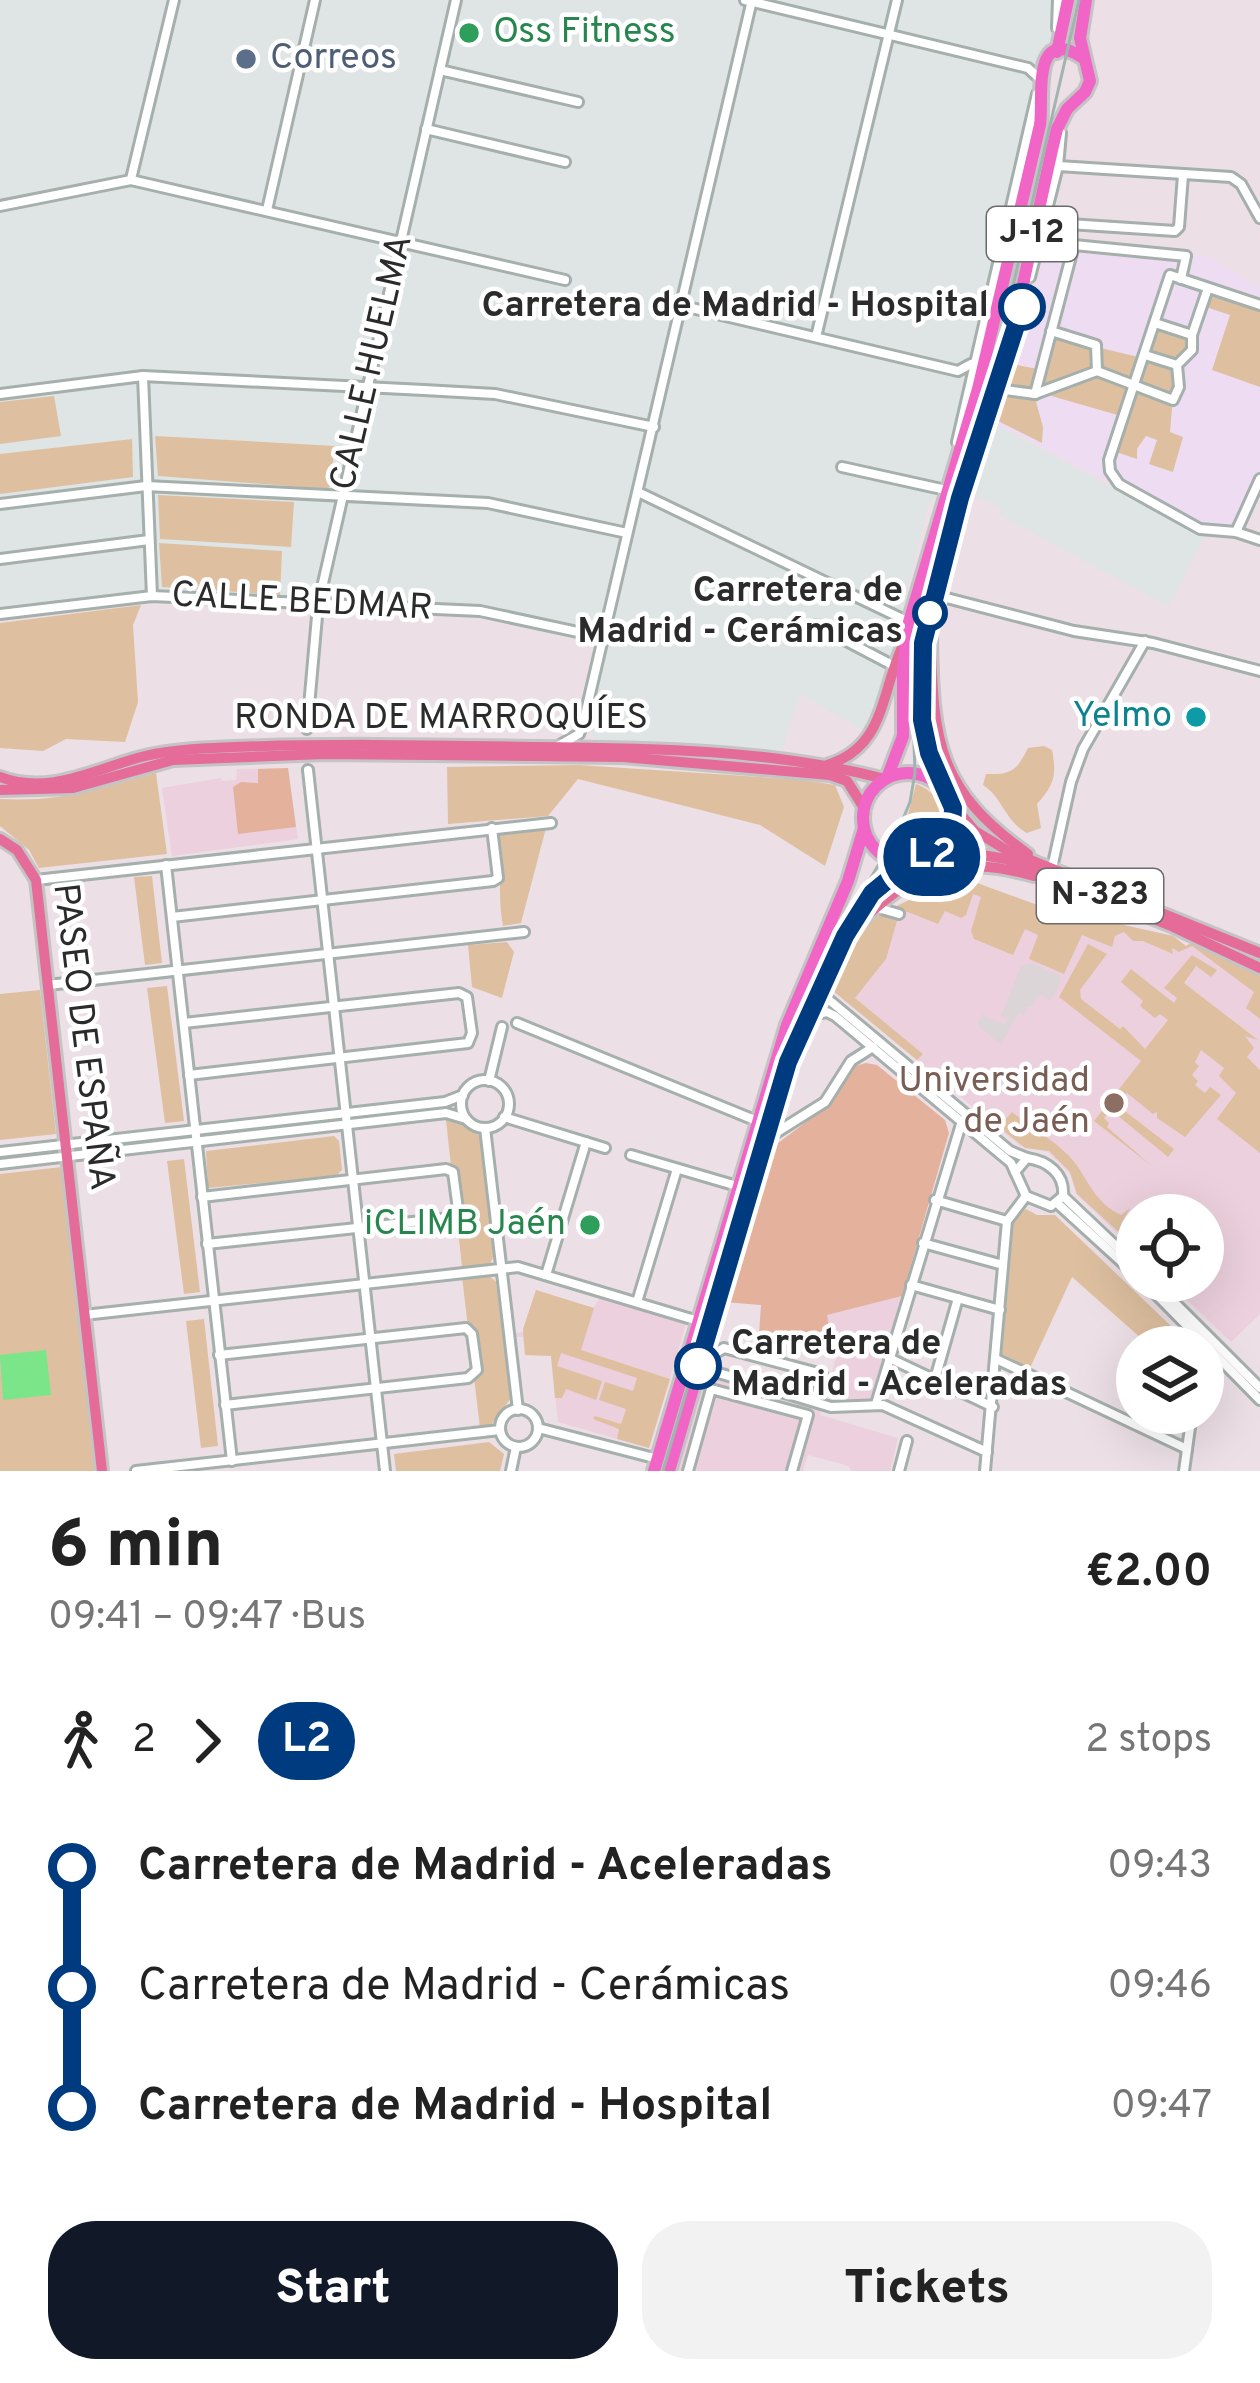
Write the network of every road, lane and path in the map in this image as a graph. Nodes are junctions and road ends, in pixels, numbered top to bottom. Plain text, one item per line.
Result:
1 (174, 0) edge
2 (315, 0) edge
3 (456, 0) edge
4 (897, 0) edge
5 (1058, 0) edge
6 (1068, 0) edge
7 (1086, 0) edge
8 (750, 1) edge
9 (890, 33) junction
10 (1051, 55) junction
11 (1084, 59) junction
12 (1028, 68) junction
13 (440, 70) junction
14 (1041, 83) junction
15 (1074, 100) junction
16 (578, 102) dead end
17 (1061, 118) junction
18 (426, 129) junction
19 (566, 162) dead end
20 (1058, 166) junction
21 (1183, 175) junction
22 (131, 180) junction
23 (0, 206) edge
24 (267, 210) junction
25 (1260, 218) edge
26 (1070, 224) dead end
27 (1043, 231) junction
28 (401, 241) junction
29 (1074, 245) junction
30 (1181, 279) junction
31 (565, 280) dead end
32 (1208, 288) junction
33 (1260, 305) edge
34 (683, 306) junction
35 (1155, 323) junction
36 (1051, 331) junction
37 (1192, 335) junction
38 (816, 337) junction
39 (1006, 352) junction
40 (1144, 355) junction
41 (973, 362) junction
42 (1177, 365) junction
43 (958, 371) junction
44 (1097, 371) junction
45 (142, 376) junction
46 (1135, 386) junction
47 (366, 387) junction
48 (967, 387) junction
49 (996, 388) junction
50 (0, 394) edge
51 (1036, 394) junction
52 (654, 428) junction
53 (842, 467) dead end
54 (950, 474) junction
55 (1260, 479) edge
56 (146, 486) junction
57 (946, 490) junction
58 (638, 492) junction
59 (341, 498) junction
60 (0, 504) edge
61 (1236, 532) junction
62 (627, 533) junction
63 (1260, 540) edge
64 (149, 541) junction
65 (0, 559) edge
66 (152, 596) junction
67 (933, 602) junction
68 (318, 605) junction
69 (0, 614) edge
70 (909, 622) junction
71 (816, 625) dead end
72 (602, 637) junction
73 (1145, 641) junction
74 (904, 642) junction
75 (880, 657) junction
76 (898, 668) junction
77 (1260, 671) edge
78 (307, 729) junction
79 (579, 734) junction
80 (555, 747) junction
81 (592, 748) junction
82 (292, 750) junction
83 (323, 750) junction
84 (826, 766) junction
85 (308, 770) junction
86 (0, 777) edge
87 (886, 778) junction
88 (941, 787) junction
89 (0, 790) edge
90 (952, 805) junction
91 (864, 808) junction
92 (551, 823) dead end
93 (492, 828) junction
94 (864, 828) junction
95 (0, 839) edge
96 (316, 847) junction
97 (925, 860) junction
98 (166, 865) junction
99 (1046, 866) junction
100 (36, 880) junction
101 (1067, 883) junction
102 (322, 901) junction
103 (172, 917) junction
104 (524, 932) dead end
105 (845, 936) junction
106 (327, 953) junction
107 (1260, 953) edge
108 (1260, 968) edge
109 (178, 971) junction
110 (47, 985) junction
111 (821, 989) junction
112 (334, 1009) junction
113 (809, 1016) junction
114 (184, 1023) junction
115 (517, 1023) dead end
116 (502, 1027) dead end
117 (873, 1047) junction
118 (339, 1059) junction
119 (189, 1075) junction
120 (489, 1081) junction
121 (463, 1095) junction
122 (345, 1113) junction
123 (504, 1117) junction
124 (466, 1119) junction
125 (962, 1121) junction
126 (758, 1122) junction
127 (346, 1125) junction
128 (484, 1127) junction
129 (195, 1130) junction
130 (765, 1140) junction
131 (196, 1142) junction
132 (586, 1142) junction
133 (604, 1148) dead end
134 (67, 1150) junction
135 (0, 1153) edge
136 (631, 1155) dead end
137 (1028, 1158) junction
138 (0, 1164) edge
139 (677, 1169) junction
140 (1014, 1173) junction
141 (352, 1179) junction
142 (737, 1186) junction
143 (1026, 1196) junction
144 (202, 1197) junction
145 (935, 1200) junction
146 (1060, 1200) junction
147 (1007, 1221) junction
148 (358, 1230) junction
149 (923, 1243) junction
150 (208, 1244) junction
151 (1116, 1248) edge
152 (1116, 1255) edge
153 (1004, 1265) junction
154 (501, 1268) junction
155 (546, 1275) junction
156 (364, 1285) junction
157 (911, 1285) junction
158 (958, 1298) junction
159 (214, 1301) junction
160 (637, 1302) junction
161 (1165, 1302) edge
162 (1174, 1302) edge
163 (1000, 1310) junction
164 (84, 1315) junction
165 (698, 1321) junction
166 (1189, 1326) edge
167 (370, 1338) junction
168 (220, 1355) junction
169 (890, 1358) junction
170 (996, 1359) junction
171 (1224, 1361) edge
172 (703, 1368) junction
173 (935, 1379) junction
174 (1260, 1388) edge
175 (376, 1390) junction
176 (1260, 1400) edge
177 (815, 1401) junction
178 (876, 1404) junction
179 (225, 1405) junction
180 (993, 1407) junction
181 (518, 1410) junction
182 (538, 1428) junction
183 (500, 1430) junction
184 (1189, 1434) edge
185 (907, 1441) dead end
186 (382, 1444) junction
187 (516, 1447) junction
188 (1187, 1449) junction
189 (987, 1451) junction
190 (232, 1462) junction
191 (656, 1465) edge
192 (102, 1471) edge
193 (136, 1471) edge
194 (385, 1471) edge
195 (511, 1471) edge
196 (669, 1471) edge
197 (688, 1471) edge
198 (792, 1471) edge
199 (899, 1471) edge
200 (985, 1471) edge
201 (1184, 1471) edge

1 - 22 street
2 - 24 street
3 - 13 street, CALLE HUELMA
4 - 9 street
5 - 10 street
6 - 10 highway
7 - 11 highway
8 - 9 street
8 - 34 street
9 - 12 street
9 - 38 street
10 - 11 highway
10 - 12 street
10 - 14 highway
11 - 15 highway
12 - 14 street
13 - 16 street
13 - 18 street, CALLE HUELMA
14 - 15 highway
14 - 41 street
14 - 54 highway, J-12
15 - 17 highway, J-12
17 - 20 street
17 - 39 highway, J-12
18 - 19 street
18 - 28 street, CALLE HUELMA
20 - 21 street
20 - 27 street
21 - 25 street
21 - 26 street
22 - 23 street
22 - 24 street
24 - 28 street
27 - 29 street
27 - 39 street
28 - 31 street
28 - 47 street, CALLE HUELMA
29 - 30 street
29 - 36 street
30 - 32 street
30 - 35 street
32 - 33 street
32 - 37 street
34 - 38 street
34 - 52 street
35 - 37 street
35 - 40 street
36 - 44 street
36 - 51 street
37 - 42 street
38 - 43 street
39 - 49 highway, J-12
40 - 42 street
40 - 46 street
41 - 43 street
41 - 48 street
42 - 46 street
43 - 48 street
44 - 46 street
44 - 51 street
45 - 47 street
45 - 50 street
45 - 56 street
46 - 61 street
47 - 52 street
47 - 59 street, CALLE HUELMA
48 - 54 street
49 - 51 street
49 - 67 highway, J-12
52 - 58 street
53 - 57 street
54 - 57 highway, J-12
55 - 61 street
56 - 59 street
56 - 60 street
56 - 64 street
57 - 70 highway, J-12
58 - 62 street
58 - 70 street
59 - 62 street
59 - 68 street, CALLE HUELMA
61 - 63 street
62 - 72 street
64 - 65 street
64 - 66 street
66 - 68 street, CALLE BEDMAR
66 - 69 street, CALLE BEDMAR
67 - 73 street
67 - 88 highway, J-12
67 - 99 main road
68 - 72 street, CALLE BEDMAR
68 - 78 street, CALLE HUELMA
70 - 74 highway, J-12
71 - 75 street
72 - 79 street
73 - 77 street
73 - 99 street
74 - 75 street
74 - 76 highway, J-12
75 - 76 street
76 - 84 main road
76 - 87 highway, J-12
78 - 82 street
78 - 83 street
79 - 80 street
79 - 81 street
80 - 81 main road, RONDA DE MARROQUÍES
80 - 83 main road, RONDA DE MARROQUÍES
81 - 84 main road, RONDA DE MARROQUÍES
82 - 83 main road, RONDA DE MARROQUÍES
82 - 85 street
82 - 86 main road, RONDA DE MARROQUÍES
82 - 89 main road, RONDA DE MARROQUÍES
83 - 85 street
83 - 91 main road, RONDA DE MARROQUÍES
84 - 87 main road, RONDA DE MARROQUÍES
85 - 96 street
87 - 88 highway
87 - 91 highway
88 - 90 highway
90 - 97 highway
90 - 99 main road, N-323
91 - 94 highway
92 - 93 street
93 - 96 street
93 - 102 street
94 - 97 highway
94 - 126 highway
95 - 100 main road, PASEO DE ESPAÑA
96 - 98 street
96 - 102 street
97 - 101 main road, N-323
97 - 105 highway
98 - 100 street
98 - 103 street
99 - 107 main road, N-323
100 - 110 main road, PASEO DE ESPAÑA
101 - 105 main road
101 - 108 main road, N-323
102 - 103 street
102 - 106 street
103 - 109 street
104 - 106 street
105 - 111 highway
106 - 109 street
106 - 112 street
109 - 110 street
109 - 114 street
110 - 134 main road, PASEO DE ESPAÑA
111 - 113 highway
111 - 137 street
112 - 114 street
112 - 118 street
112 - 118 street
113 - 117 street
113 - 130 highway
114 - 119 street
115 - 126 street
116 - 120 street
117 - 125 street
117 - 130 street
118 - 119 street
118 - 122 street
119 - 129 street
120 - 121 street
120 - 123 street
121 - 122 street
121 - 124 street
122 - 127 street
122 - 129 street
123 - 128 street
123 - 132 street
124 - 127 street
124 - 128 street
125 - 140 street
125 - 145 street
126 - 142 highway
127 - 131 street
127 - 141 street
128 - 154 street
129 - 131 street
129 - 134 street
130 - 172 highway
131 - 134 street
131 - 144 street
132 - 133 street
132 - 155 street
134 - 135 street
134 - 138 street
134 - 164 main road, PASEO DE ESPAÑA
136 - 139 street
137 - 140 street
137 - 146 street
139 - 142 street
139 - 160 street
140 - 143 street
141 - 144 street
141 - 148 street
141 - 148 street
142 - 165 highway
143 - 146 street
143 - 147 street
144 - 150 street
145 - 147 street
145 - 149 street
146 - 151 street
146 - 152 street
147 - 153 street
148 - 150 street
148 - 156 street
149 - 153 street
149 - 157 street
150 - 159 street
153 - 163 street
154 - 155 street
154 - 156 street
154 - 181 street
155 - 160 street
156 - 159 street
156 - 167 street
157 - 158 street
157 - 169 street
158 - 163 street
158 - 173 street
159 - 164 street
159 - 168 street
160 - 165 street
161 - 166 street
162 - 174 street
163 - 170 street
164 - 192 main road, PASEO DE ESPAÑA
165 - 191 highway
167 - 168 street
167 - 175 street
167 - 175 street
168 - 179 street
169 - 173 street
169 - 178 street
170 - 180 street
170 - 188 street
171 - 176 street
172 - 177 street
172 - 177 street
172 - 196 highway
173 - 180 street
175 - 179 street
175 - 186 street
177 - 178 street
178 - 189 street
179 - 190 street
180 - 189 street
181 - 182 street
181 - 183 street
182 - 187 street
182 - 191 street
183 - 186 street
183 - 187 street
184 - 188 street
185 - 199 street
186 - 190 street
186 - 194 street
187 - 195 street
188 - 201 street
189 - 200 street
190 - 193 street
197 - 198 street

